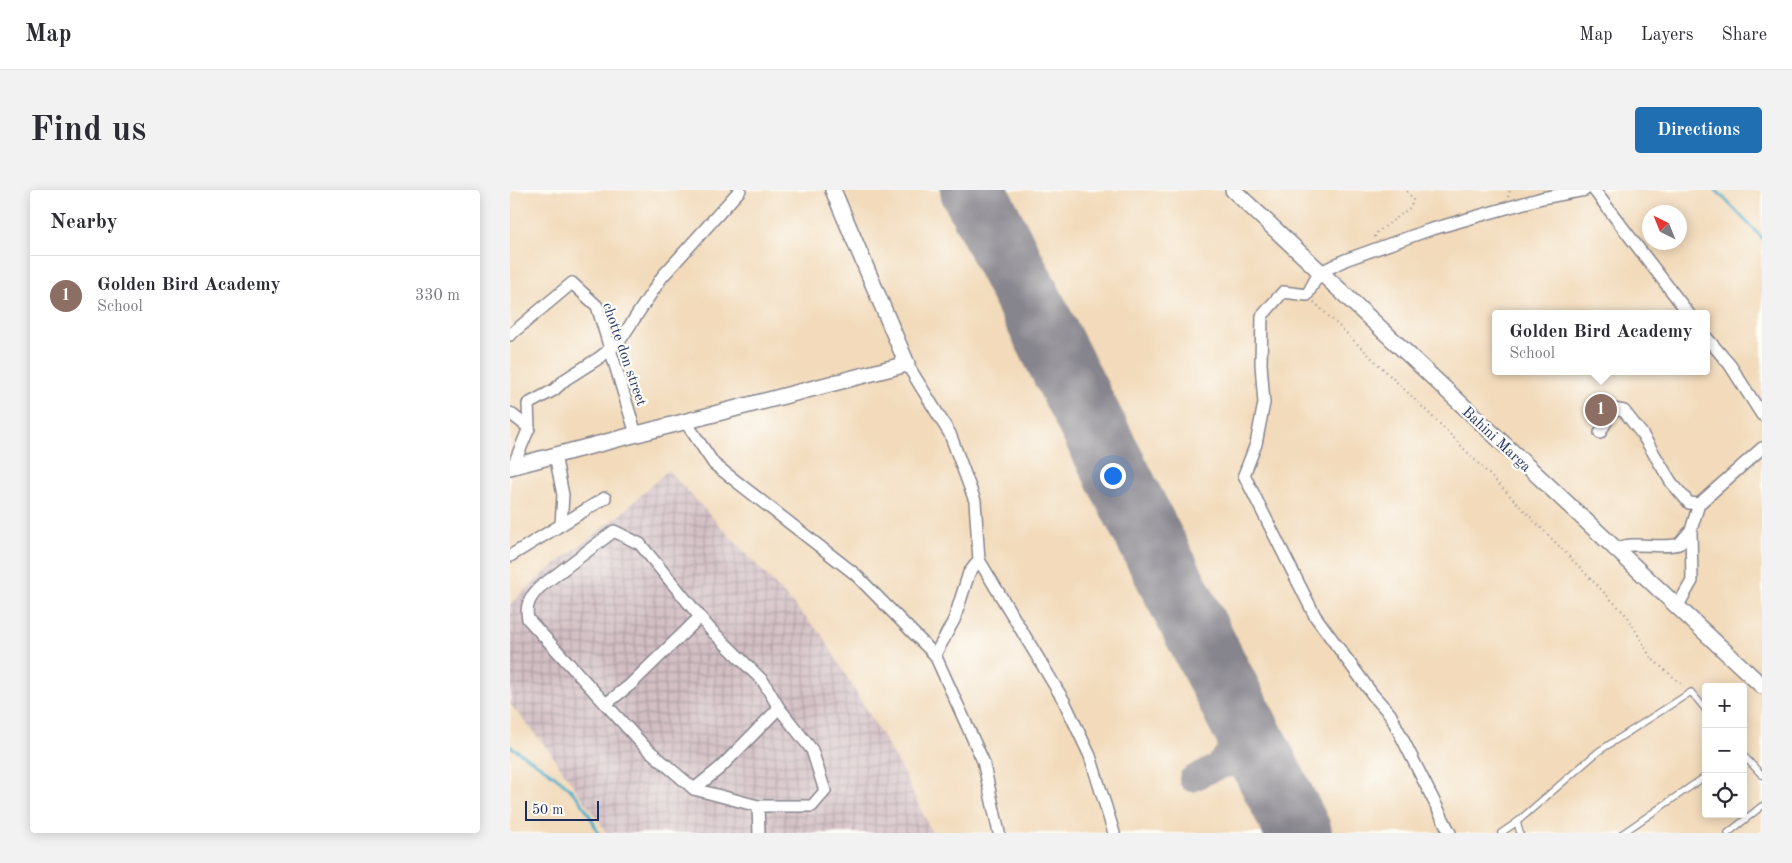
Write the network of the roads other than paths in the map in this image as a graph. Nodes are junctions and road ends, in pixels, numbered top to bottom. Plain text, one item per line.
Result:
1 (740, 190) edge
2 (833, 190) edge
3 (1233, 190) edge
4 (1585, 190) edge
5 (1594, 190) edge
6 (1319, 272) junction
7 (1686, 310) edge
8 (510, 335) edge
9 (1710, 342) edge
10 (610, 349) junction
11 (908, 364) junction
12 (510, 413) edge
13 (1762, 415) edge
14 (685, 421) junction
15 (529, 428) junction
16 (1600, 433) dead end
17 (636, 434) junction
18 (1762, 448) edge
19 (555, 455) junction
20 (512, 466) edge
21 (605, 498) dead end
22 (1699, 504) junction
23 (561, 525) junction
24 (1691, 530) junction
25 (1614, 550) junction
26 (510, 556) edge
27 (979, 560) junction
28 (1677, 607) junction
29 (700, 617) junction
30 (936, 655) junction
31 (1762, 686) edge
32 (607, 703) junction
33 (1702, 705) edge
34 (779, 708) junction
35 (1747, 759) edge
36 (1762, 775) edge
37 (1702, 779) edge
38 (694, 789) junction
39 (758, 806) junction
40 (1762, 806) edge
41 (1517, 822) junction
42 (758, 833) edge
43 (999, 833) edge
44 (1114, 833) edge
45 (1450, 833) edge
46 (1501, 833) edge
47 (1520, 833) edge
48 (1623, 833) edge
49 (1728, 833) edge

1 - 10 street
2 - 11 street
3 - 6 street, Bahini Marga
4 - 6 street
5 - 7 street
6 - 25 street, Bahini Marga
6 - 45 street
8 - 10 street, chotte don street
9 - 13 street
10 - 15 street
10 - 17 street, chotte don street
11 - 14 street
11 - 27 street
12 - 15 street
14 - 17 street
14 - 30 street
15 - 20 street
16 - 22 street
17 - 19 street
18 - 22 street
19 - 20 street
19 - 23 street
21 - 23 street
22 - 24 street
23 - 26 street
24 - 25 street
24 - 28 street
25 - 28 street, Bahini Marga
27 - 30 street
27 - 44 street
28 - 31 street, Bahini Marga
29 - 32 street
29 - 32 street
29 - 34 street
30 - 43 street
32 - 38 street
33 - 41 lane
34 - 38 street
34 - 39 street
35 - 36 lane
37 - 48 lane
38 - 39 street
39 - 42 street
40 - 49 lane
41 - 46 lane
41 - 47 lane

